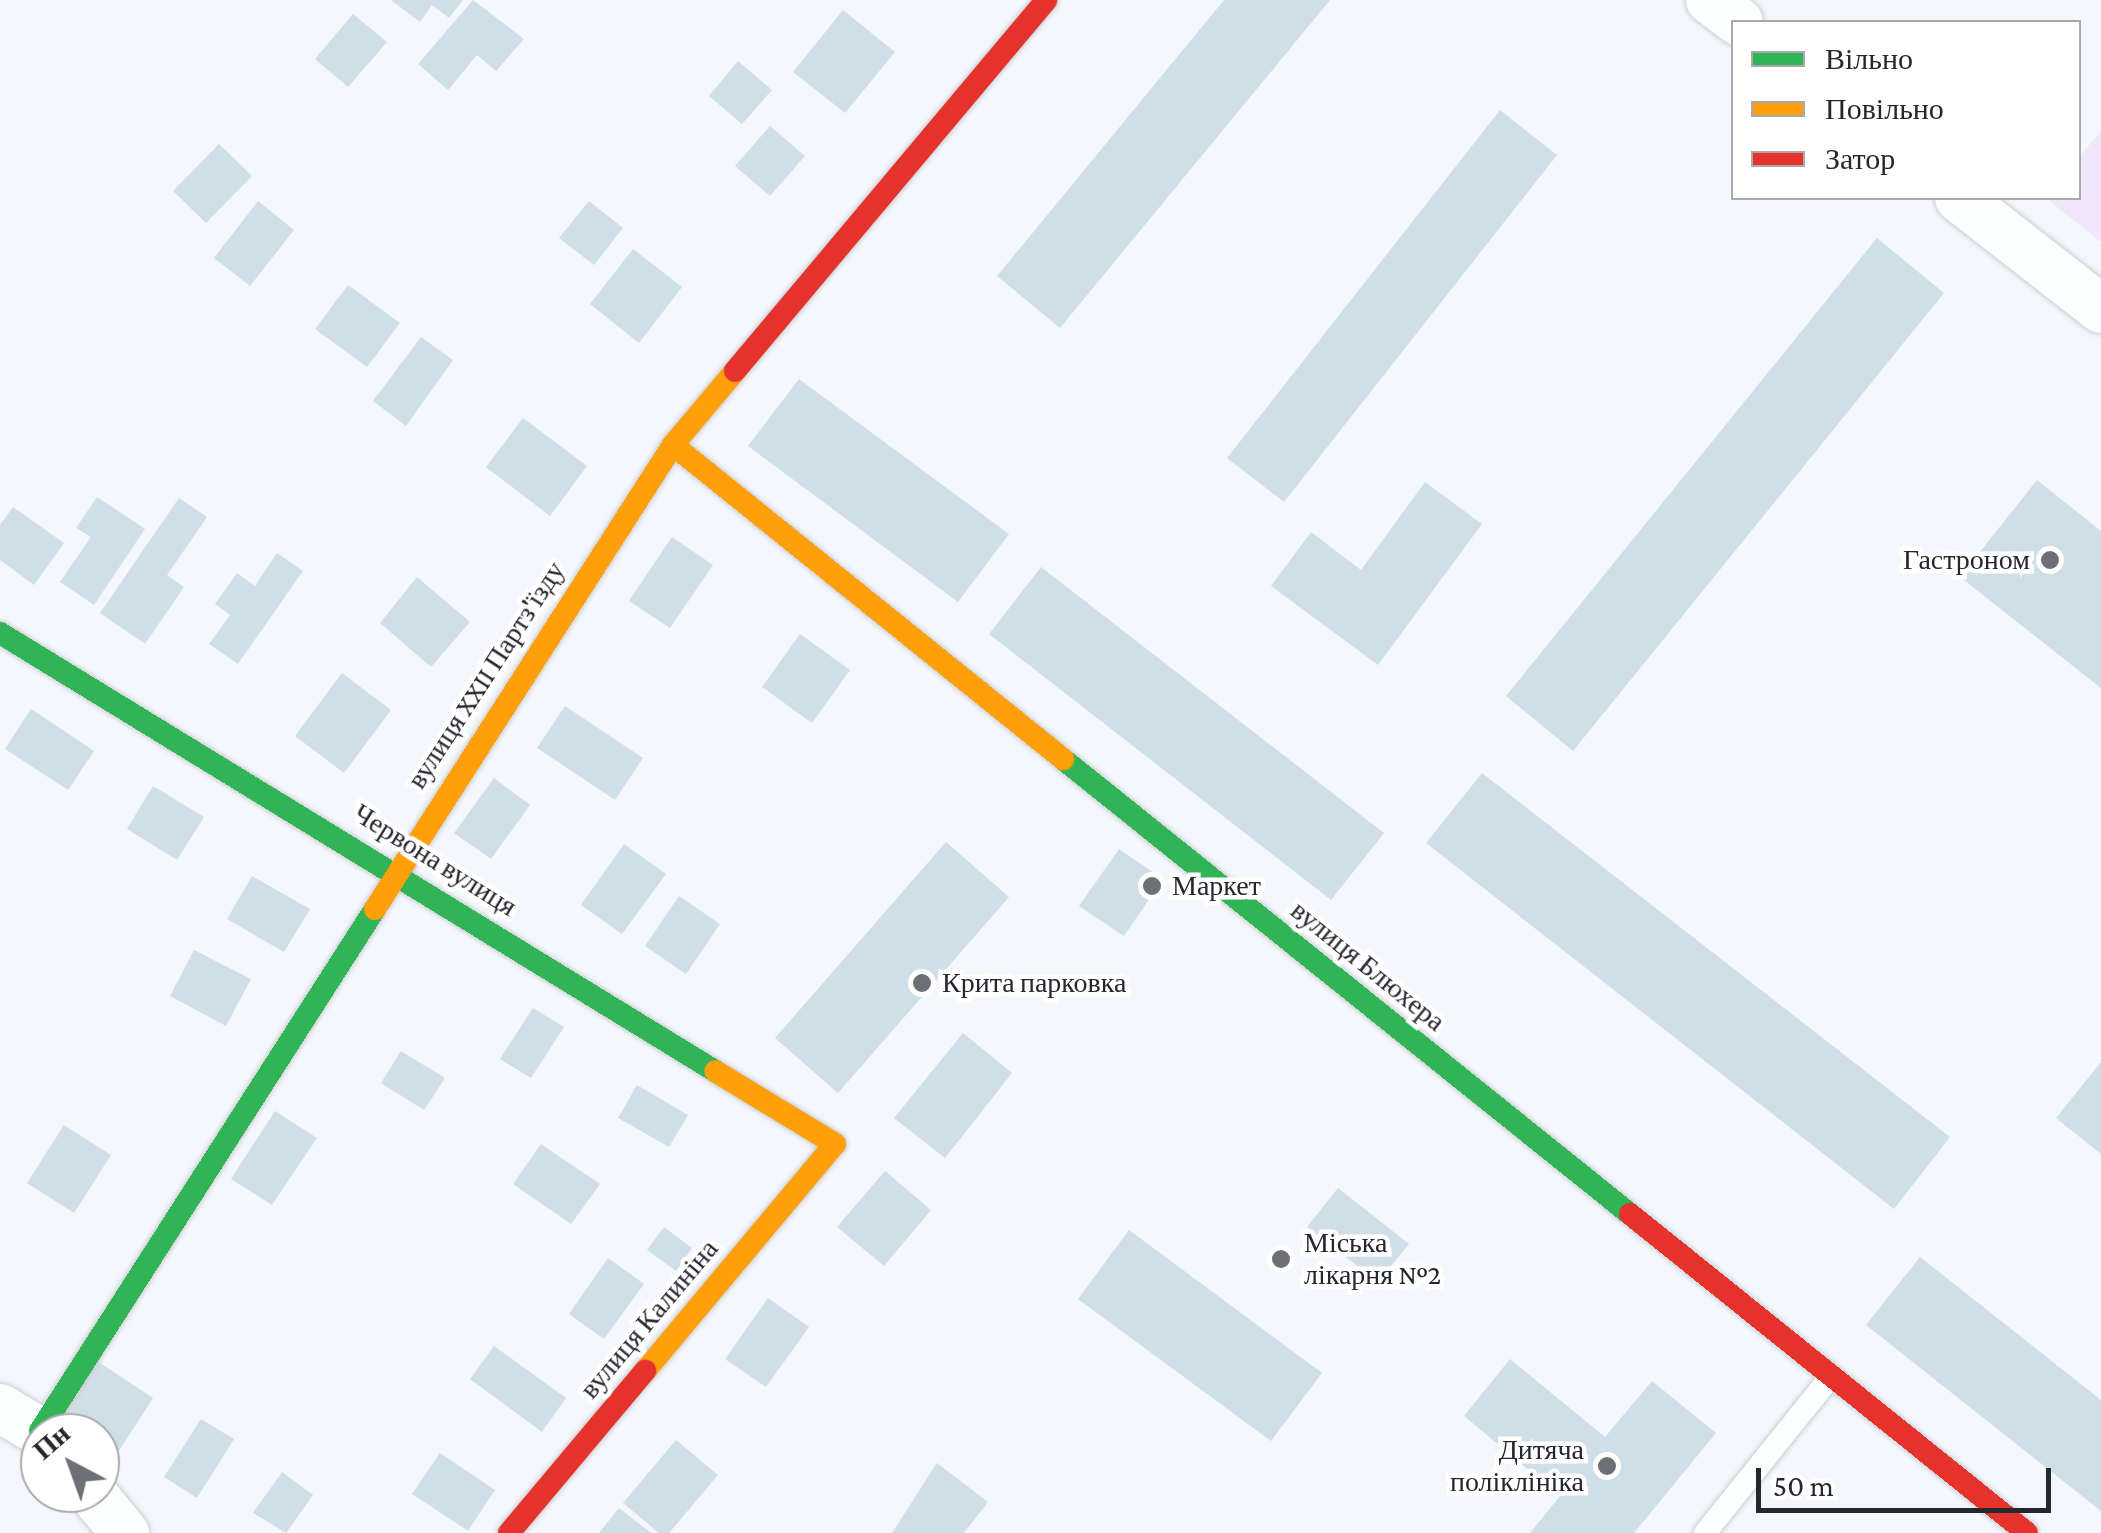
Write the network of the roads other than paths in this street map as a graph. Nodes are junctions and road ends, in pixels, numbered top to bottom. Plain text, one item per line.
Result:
1 (1046, 0) edge
2 (1710, 0) edge
3 (1736, 20) edge
4 (1962, 200) edge
5 (2101, 310) edge
6 (673, 445) junction
7 (0, 634) edge
8 (395, 869) junction
9 (835, 1144) joint
10 (1828, 1379) junction
11 (35, 1413) edge
12 (108, 1513) edge
13 (124, 1533) edge
14 (510, 1533) edge
15 (1705, 1533) edge
16 (2027, 1533) edge

1 - 6 street, вулиця XXII Партз'їзду
2 - 3 street
4 - 5 street
6 - 8 street, вулиця XXII Партз'їзду
6 - 10 street, вулиця Блюхера
7 - 8 street, Червона вулиця
8 - 9 street, Червона вулиця
8 - 11 street, вулиця XXII Партз'їзду
9 - 14 street, вулиця Калиніна
10 - 15 lane
10 - 16 street, вулиця Блюхера
12 - 13 street

